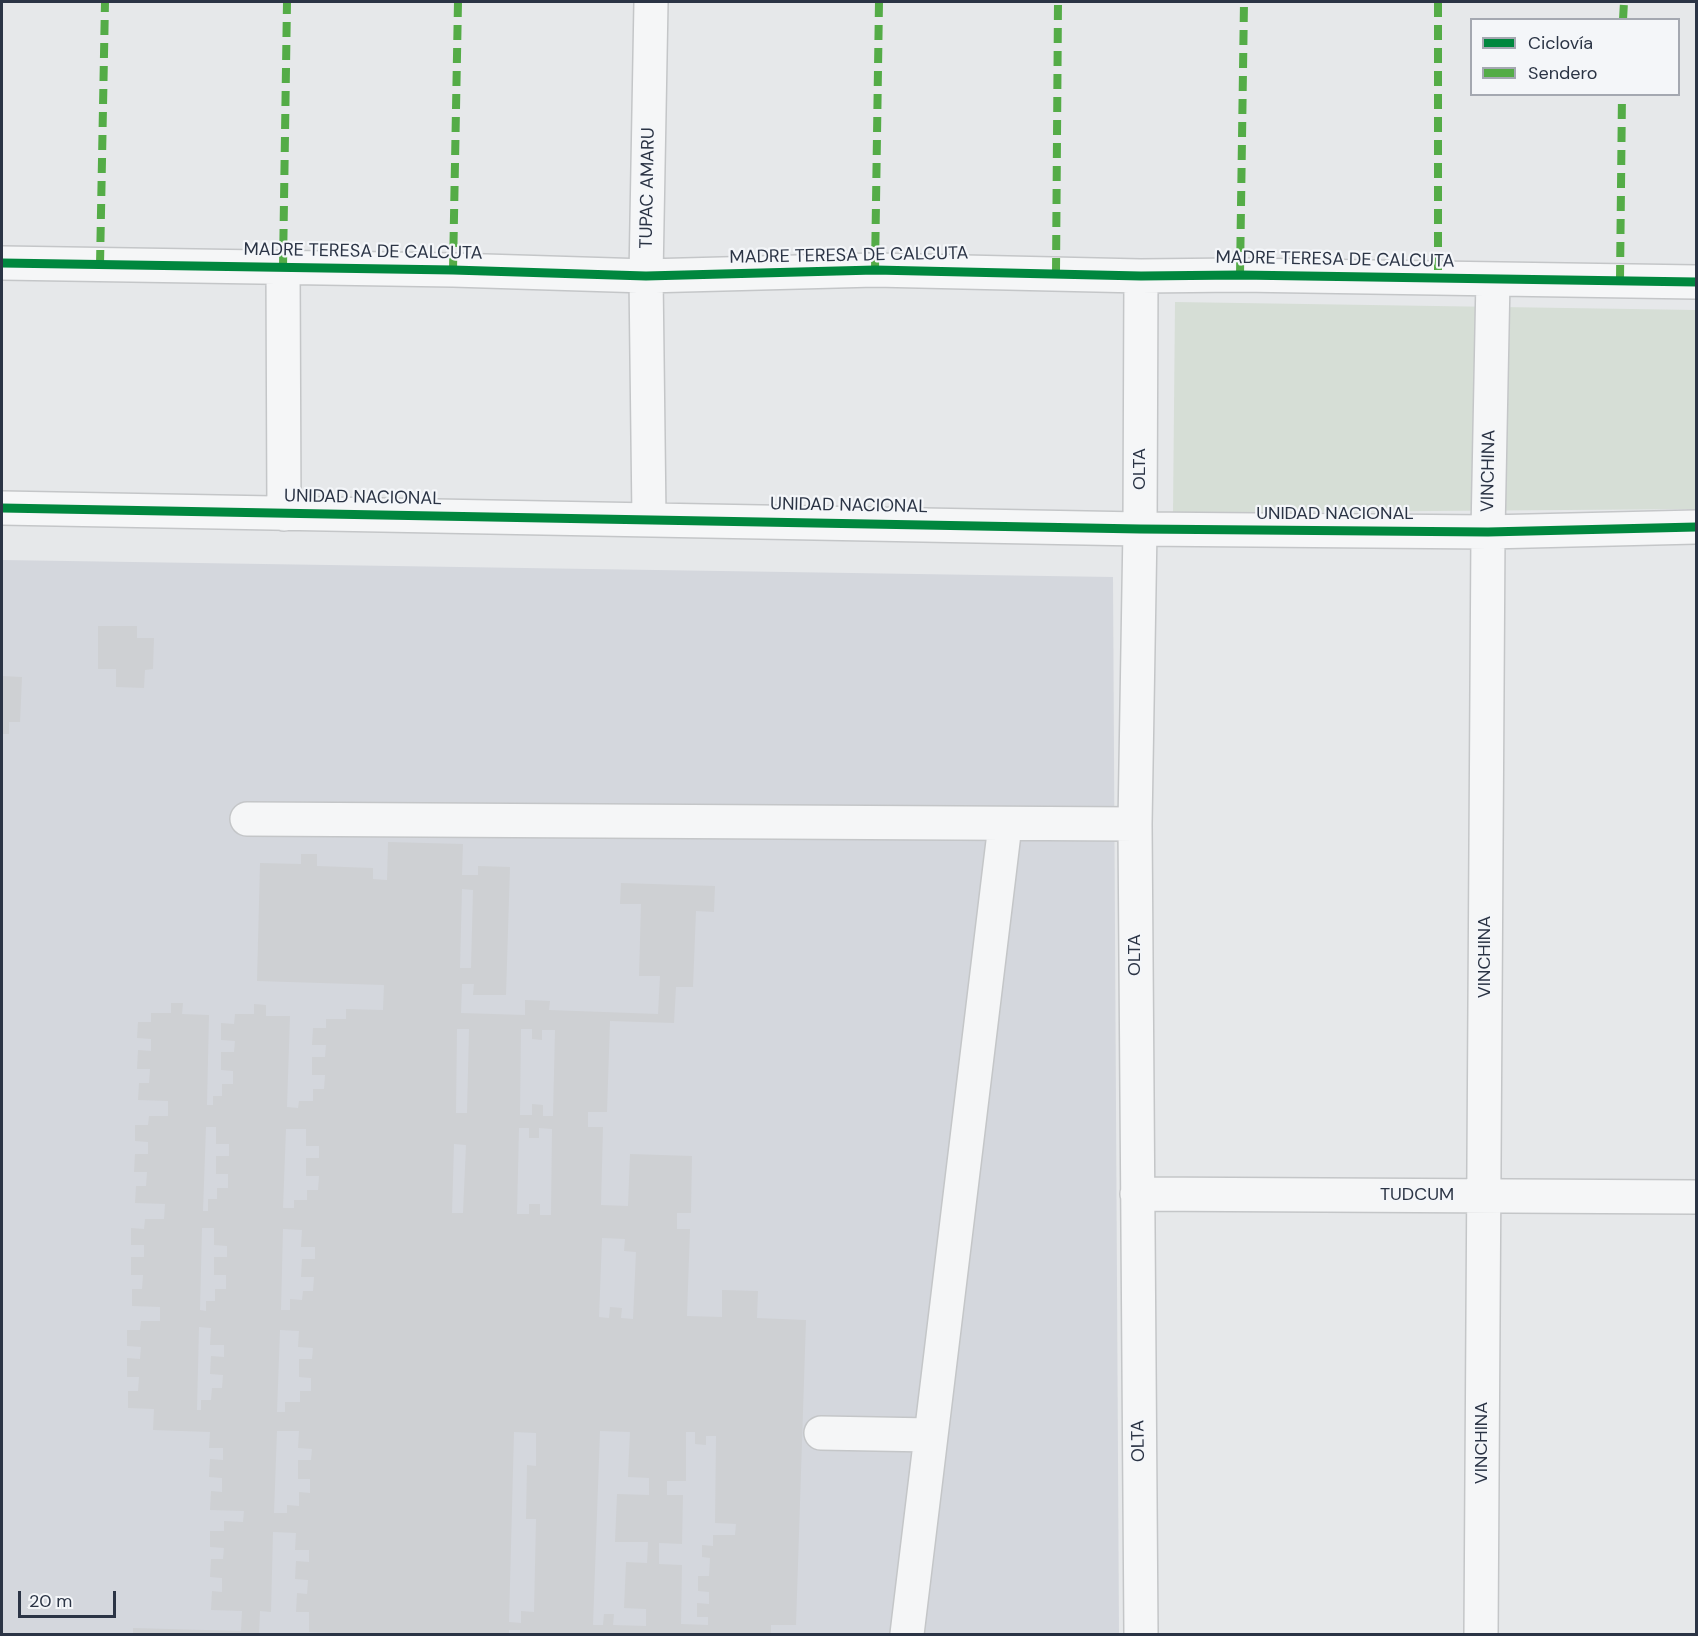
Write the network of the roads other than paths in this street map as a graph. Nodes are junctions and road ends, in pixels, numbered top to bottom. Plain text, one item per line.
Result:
1 (651, 2) edge
2 (2, 263) edge
3 (283, 267) junction
4 (646, 276) junction
5 (1141, 276) junction
6 (1493, 279) junction
7 (1696, 282) edge
8 (2, 508) edge
9 (284, 514) junction
10 (649, 518) junction
11 (1696, 527) edge
12 (1140, 529) junction
13 (1488, 531) junction
14 (247, 819) dead end
15 (1135, 824) junction
16 (1005, 825) junction
17 (1137, 1194) junction
18 (1484, 1196) junction
19 (1696, 1197) edge
20 (821, 1433) dead end
21 (931, 1435) junction
22 (907, 1635) edge
23 (1141, 1635) edge
24 (1481, 1635) edge

1 - 4 street, TUPAC AMARU
2 - 3 street, MADRE TERESA DE CALCUTA
3 - 4 street, MADRE TERESA DE CALCUTA
3 - 9 street
4 - 5 street, MADRE TERESA DE CALCUTA
4 - 10 street, TUPAC AMARU
5 - 6 street, MADRE TERESA DE CALCUTA
5 - 12 street, OLTA
6 - 7 street, MADRE TERESA DE CALCUTA
6 - 13 street, VINCHINA
8 - 9 street, UNIDAD NACIONAL
9 - 10 street, UNIDAD NACIONAL
10 - 12 street, UNIDAD NACIONAL
11 - 13 street, UNIDAD NACIONAL
12 - 13 street, UNIDAD NACIONAL
12 - 15 street, OLTA
13 - 18 street, VINCHINA
14 - 16 street
15 - 16 street
15 - 17 street, OLTA
16 - 21 street
17 - 18 street, TUDCUM
17 - 23 street, OLTA
18 - 19 street, TUDCUM
18 - 24 street, VINCHINA
20 - 21 street
21 - 22 street

